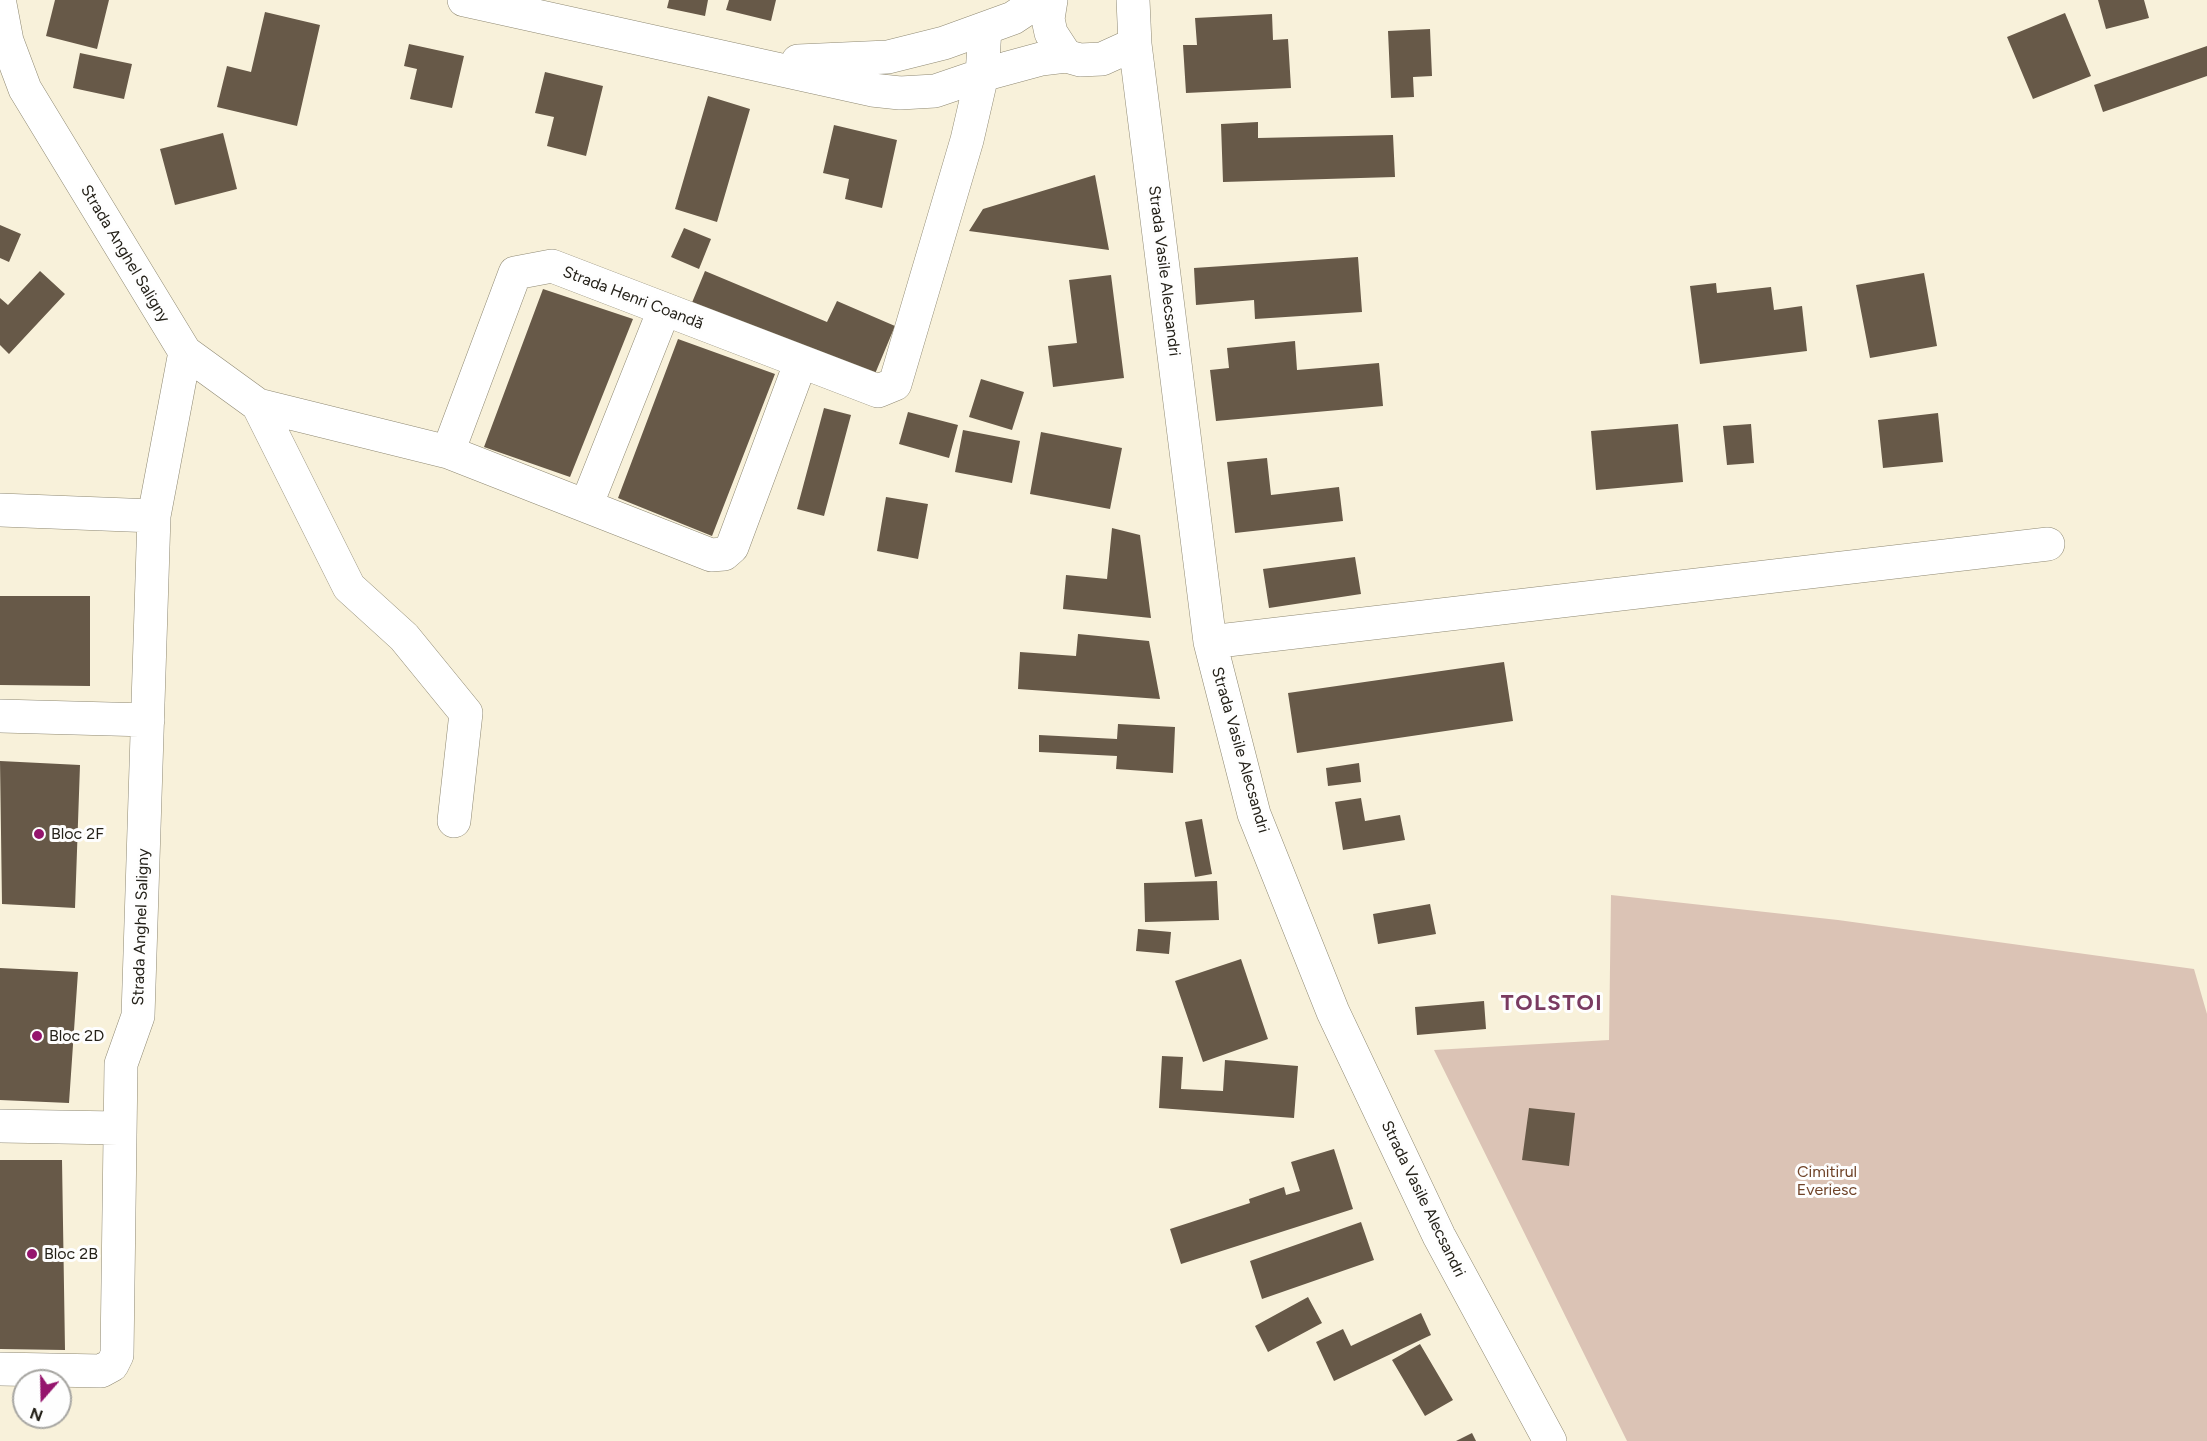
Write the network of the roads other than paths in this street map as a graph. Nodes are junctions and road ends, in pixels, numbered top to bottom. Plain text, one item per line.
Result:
1 (464, 0) edge
2 (1040, 0) edge
3 (1051, 0) edge
4 (1133, 0) edge
5 (0, 4) edge
6 (985, 30) junction
7 (1135, 44) junction
8 (1066, 56) junction
9 (751, 62) junction
10 (982, 75) junction
11 (664, 310) junction
12 (184, 352) junction
13 (800, 364) junction
14 (258, 405) junction
15 (448, 452) junction
16 (586, 506) junction
17 (0, 510) edge
18 (154, 516) junction
19 (2048, 544) dead end
20 (1210, 642) junction
21 (0, 716) edge
22 (148, 720) junction
23 (454, 821) dead end
24 (0, 1126) edge
25 (118, 1128) junction
26 (0, 1369) edge
27 (1550, 1441) edge

1 - 9 street
2 - 6 street
3 - 8 street
4 - 7 street, Strada Vasile Alecsandri
5 - 12 street, Strada Anghel Saligny
6 - 9 street
6 - 10 street, Strada Henri Coandă
7 - 8 street
7 - 20 street, Strada Vasile Alecsandri
8 - 10 street
9 - 10 street
10 - 13 street, Strada Henri Coandă
11 - 13 street, Strada Henri Coandă
11 - 15 street, Strada Henri Coandă
11 - 16 street
12 - 14 street
12 - 18 street, Strada Anghel Saligny
13 - 16 street
14 - 15 street
14 - 23 street
15 - 16 street
17 - 18 street
18 - 22 street, Strada Anghel Saligny
19 - 20 street
20 - 27 street, Strada Vasile Alecsandri
21 - 22 street
22 - 25 street, Strada Anghel Saligny
24 - 25 street
25 - 26 street, Strada Anghel Saligny

